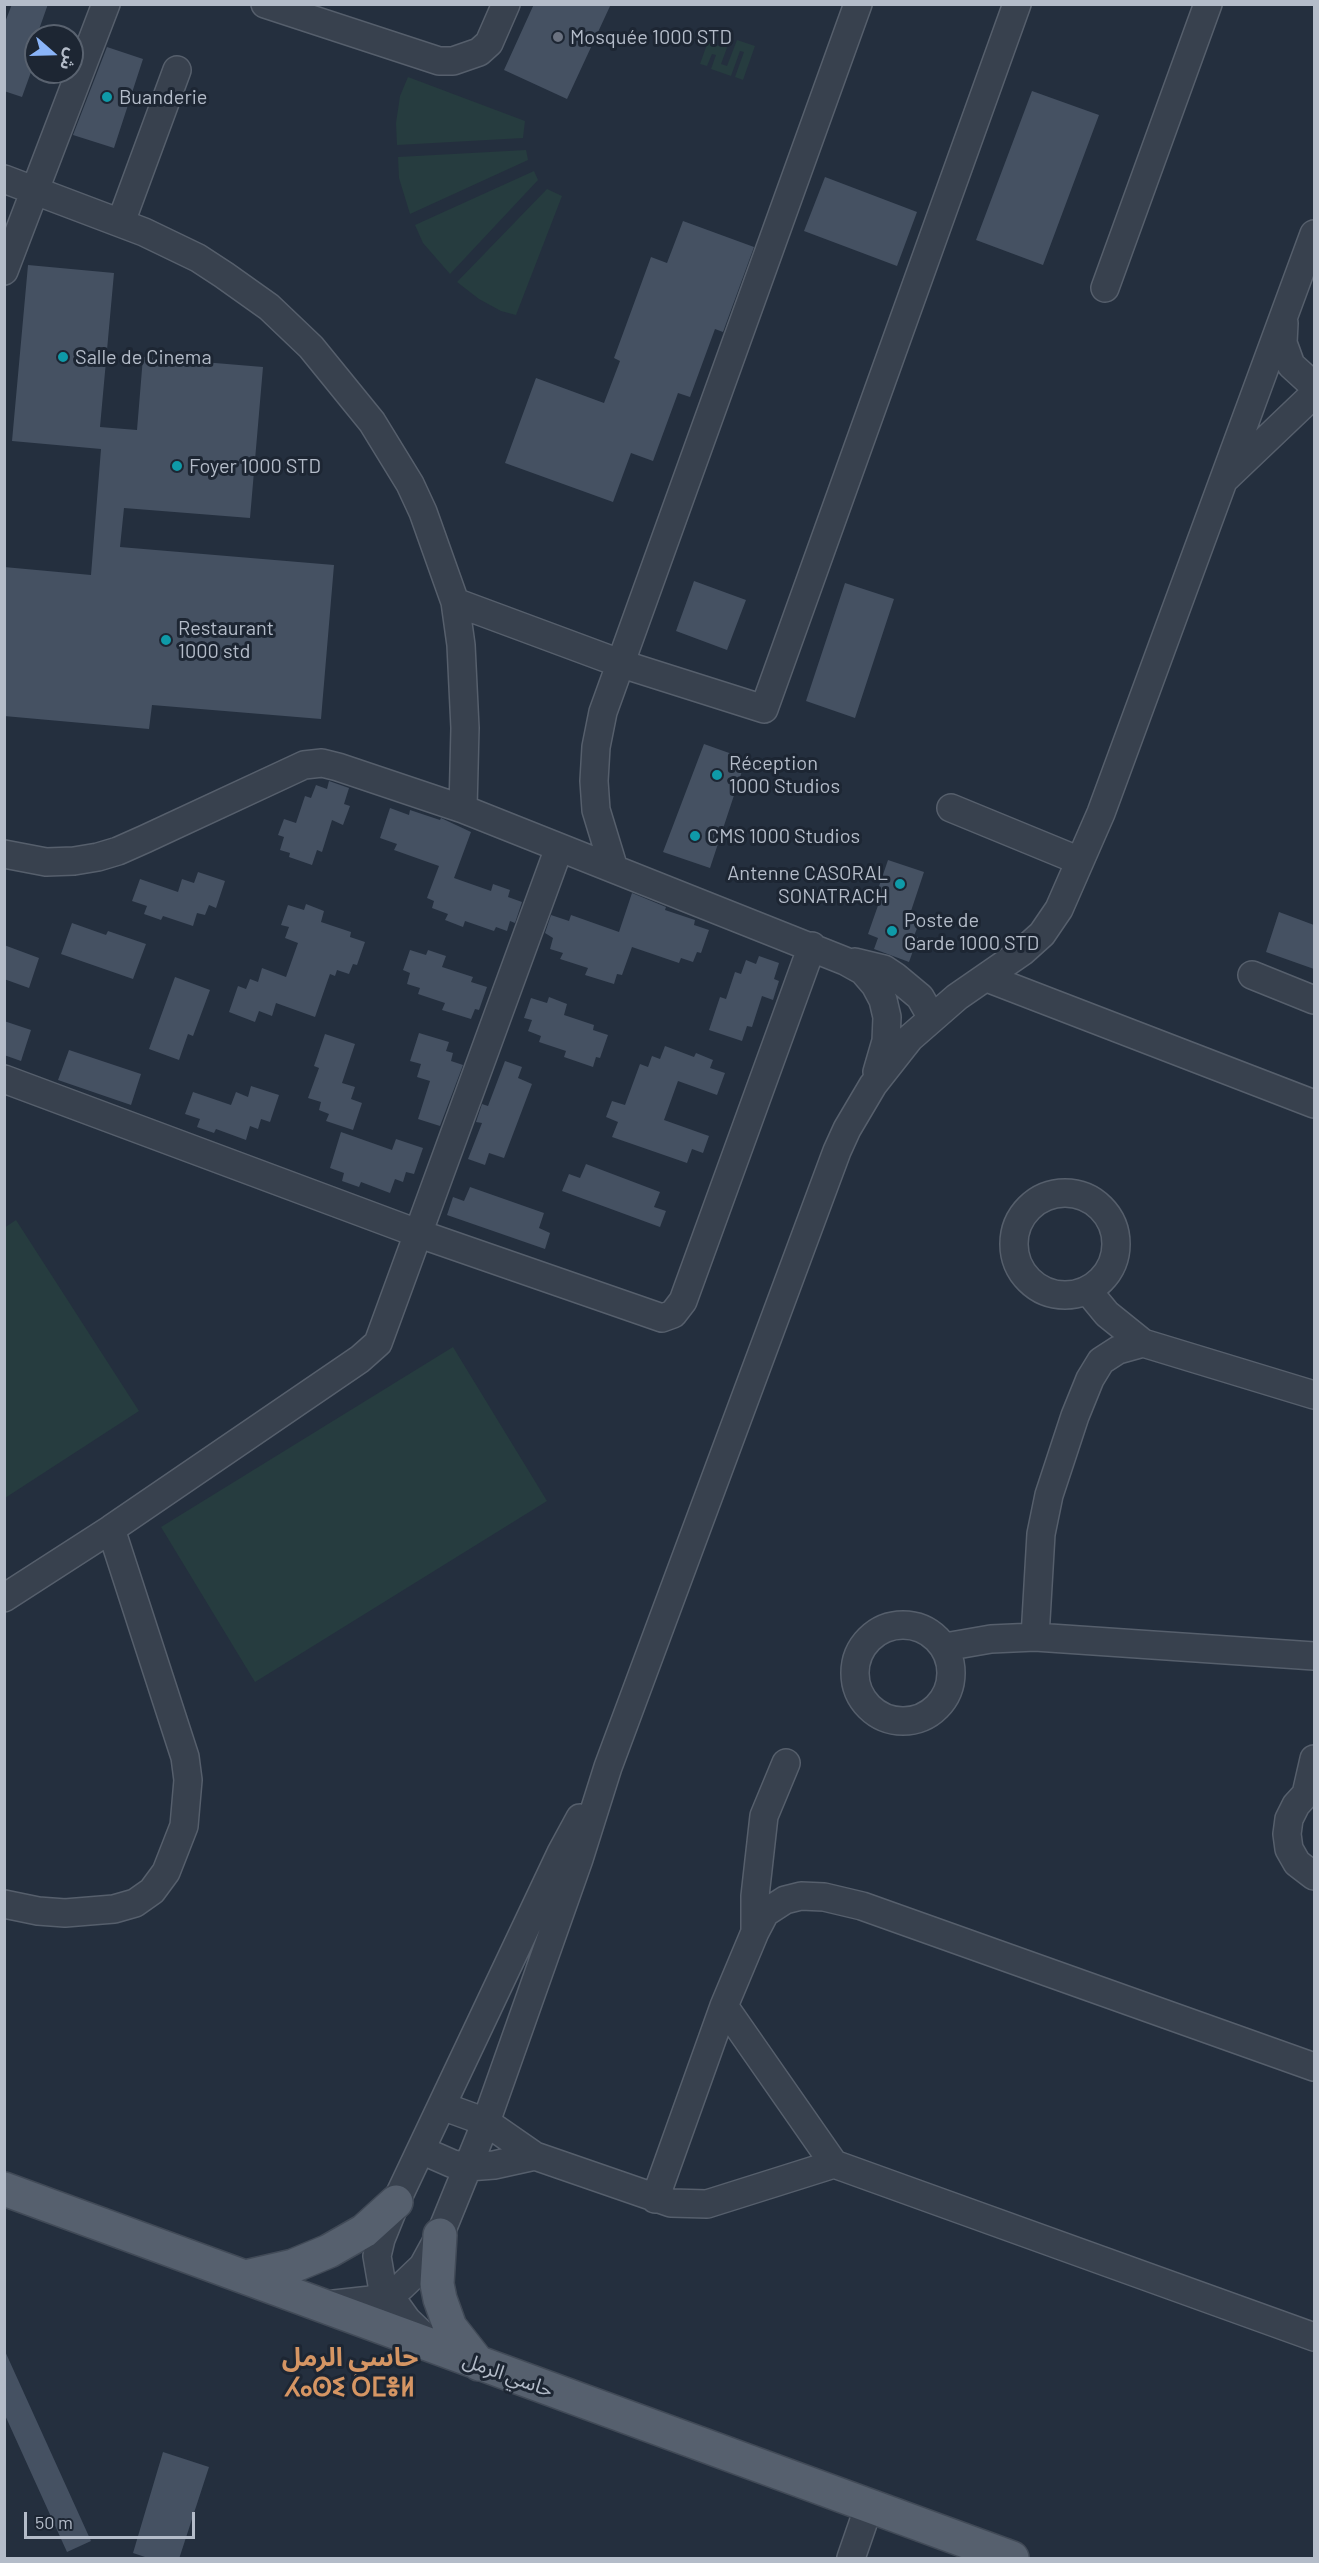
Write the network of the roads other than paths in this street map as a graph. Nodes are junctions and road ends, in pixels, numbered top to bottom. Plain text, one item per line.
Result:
1 (106, 4) edge
2 (265, 4) edge
3 (506, 4) edge
4 (858, 4) edge
5 (1017, 4) edge
6 (1208, 4) edge
7 (177, 70) dead end
8 (4, 179) edge
9 (36, 191) junction
10 (121, 222) junction
11 (1314, 234) edge
12 (4, 271) edge
13 (1105, 288) dead end
14 (1285, 313) junction
15 (1314, 386) edge
16 (1314, 394) edge
17 (1223, 481) junction
18 (455, 602) junction
19 (622, 664) junction
20 (951, 808) dead end
21 (463, 809) junction
22 (559, 848) junction
23 (4, 854) edge
24 (1080, 861) junction
25 (614, 869) junction
26 (812, 946) junction
27 (845, 961) junction
28 (1252, 975) dead end
29 (987, 978) junction
30 (1314, 999) edge
31 (932, 1018) junction
32 (4, 1079) edge
33 (873, 1085) junction
34 (1314, 1104) edge
35 (417, 1233) junction
36 (1088, 1291) dead end
37 (1143, 1343) junction
38 (1314, 1395) edge
39 (111, 1529) junction
40 (4, 1598) edge
41 (1035, 1637) junction
42 (945, 1647) dead end
43 (1314, 1656) edge
44 (1314, 1759) edge
45 (786, 1763) dead end
46 (608, 1767) junction
47 (1310, 1792) edge
48 (1314, 1876) edge
49 (4, 1904) edge
50 (755, 1932) junction
51 (724, 2006) junction
52 (1314, 2067) edge
53 (442, 2106) junction
54 (486, 2122) junction
55 (421, 2150) junction
56 (535, 2156) junction
57 (834, 2164) junction
58 (468, 2167) junction
59 (4, 2189) edge
60 (655, 2199) junction
61 (396, 2202) junction
62 (440, 2235) junction
63 (245, 2277) junction
64 (387, 2295) junction
65 (321, 2305) junction
66 (1314, 2337) edge
67 (438, 2349) junction
68 (479, 2364) junction
69 (869, 2506) junction
70 (851, 2559) edge
71 (1012, 2559) edge

1 - 9 street
2 - 3 street
4 - 19 street
5 - 19 street
6 - 13 street
7 - 10 street
8 - 9 street
9 - 10 street
9 - 12 street
10 - 18 street
11 - 14 street
14 - 15 street
14 - 17 street
16 - 17 street
17 - 24 street
18 - 19 street
18 - 21 street
19 - 25 street
20 - 24 street
21 - 22 street
21 - 23 street
22 - 25 street
22 - 35 street
24 - 29 street
25 - 26 street
26 - 27 street
26 - 35 street
27 - 31 street
27 - 33 street
28 - 30 street
29 - 31 street
29 - 34 street
31 - 33 street
32 - 35 street
33 - 46 street
35 - 39 street
36 - 37 street
37 - 38 street
37 - 41 street
39 - 40 street
39 - 49 street
41 - 42 street
41 - 43 street
44 - 47 street
45 - 50 street
46 - 53 street
46 - 54 street
47 - 48 street
50 - 51 street
50 - 52 street
51 - 57 street
51 - 60 street
53 - 54 street
53 - 55 street
54 - 56 street
54 - 58 street
55 - 58 street
55 - 61 street
56 - 58 street
56 - 60 street
57 - 60 street
57 - 66 street
58 - 62 street
59 - 63 main road, حاسي الرمل
61 - 63 main road
61 - 64 street
62 - 64 street
62 - 68 main road
63 - 65 main road, حاسي الرمل
64 - 65 street
64 - 67 street
65 - 67 main road, حاسي الرمل
67 - 68 main road, حاسي الرمل
68 - 69 main road, حاسي الرمل
69 - 70 street
69 - 71 main road, حاسي الرمل

